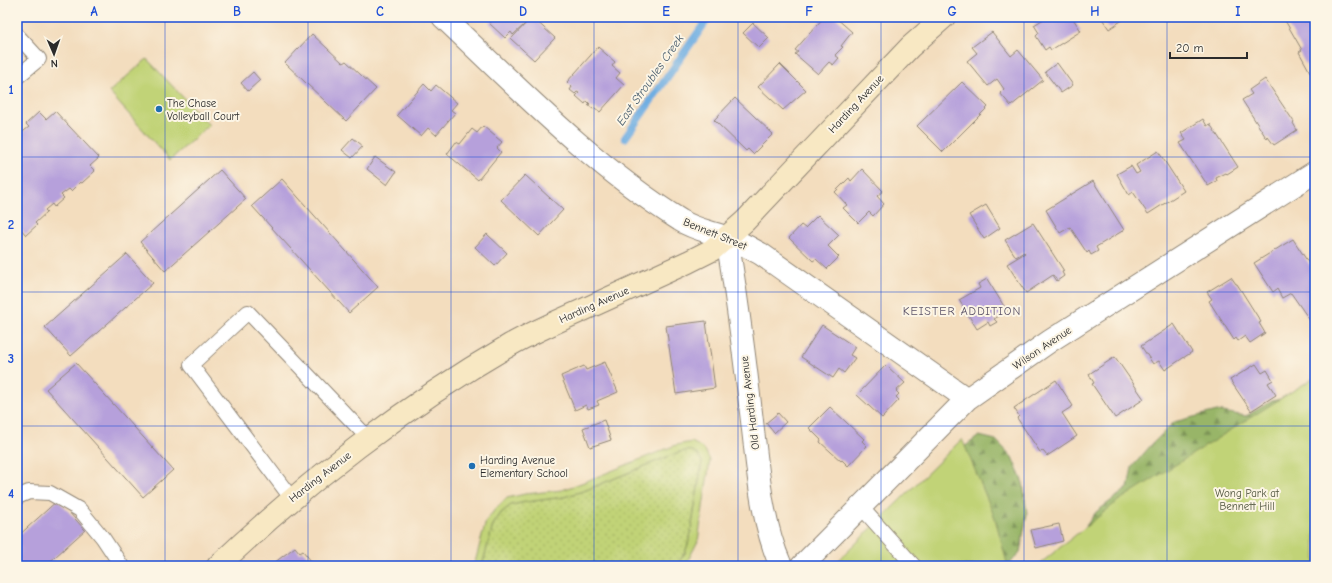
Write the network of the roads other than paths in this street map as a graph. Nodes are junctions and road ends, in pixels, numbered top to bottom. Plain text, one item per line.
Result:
1 (443, 17) edge
2 (944, 17) edge
3 (17, 35) edge
4 (17, 78) edge
5 (1315, 172) edge
6 (727, 238) junction
7 (967, 399) junction
8 (369, 439) junction
9 (17, 497) edge
10 (292, 499) junction
11 (861, 507) junction
12 (120, 566) edge
13 (218, 566) edge
14 (781, 566) edge
15 (802, 566) edge
16 (914, 566) edge

1 - 6 street, Bennett Street
2 - 6 street, Harding Avenue
3 - 4 lane
5 - 7 street, Wilson Avenue
6 - 7 street, Bennett Street
6 - 8 street, Harding Avenue
6 - 14 street, Old Harding Avenue
7 - 11 street, Wilson Avenue
8 - 10 street, Harding Avenue
8 - 10 lane
9 - 12 lane
10 - 13 street, Harding Avenue
11 - 15 street, Wilson Avenue
11 - 16 lane

